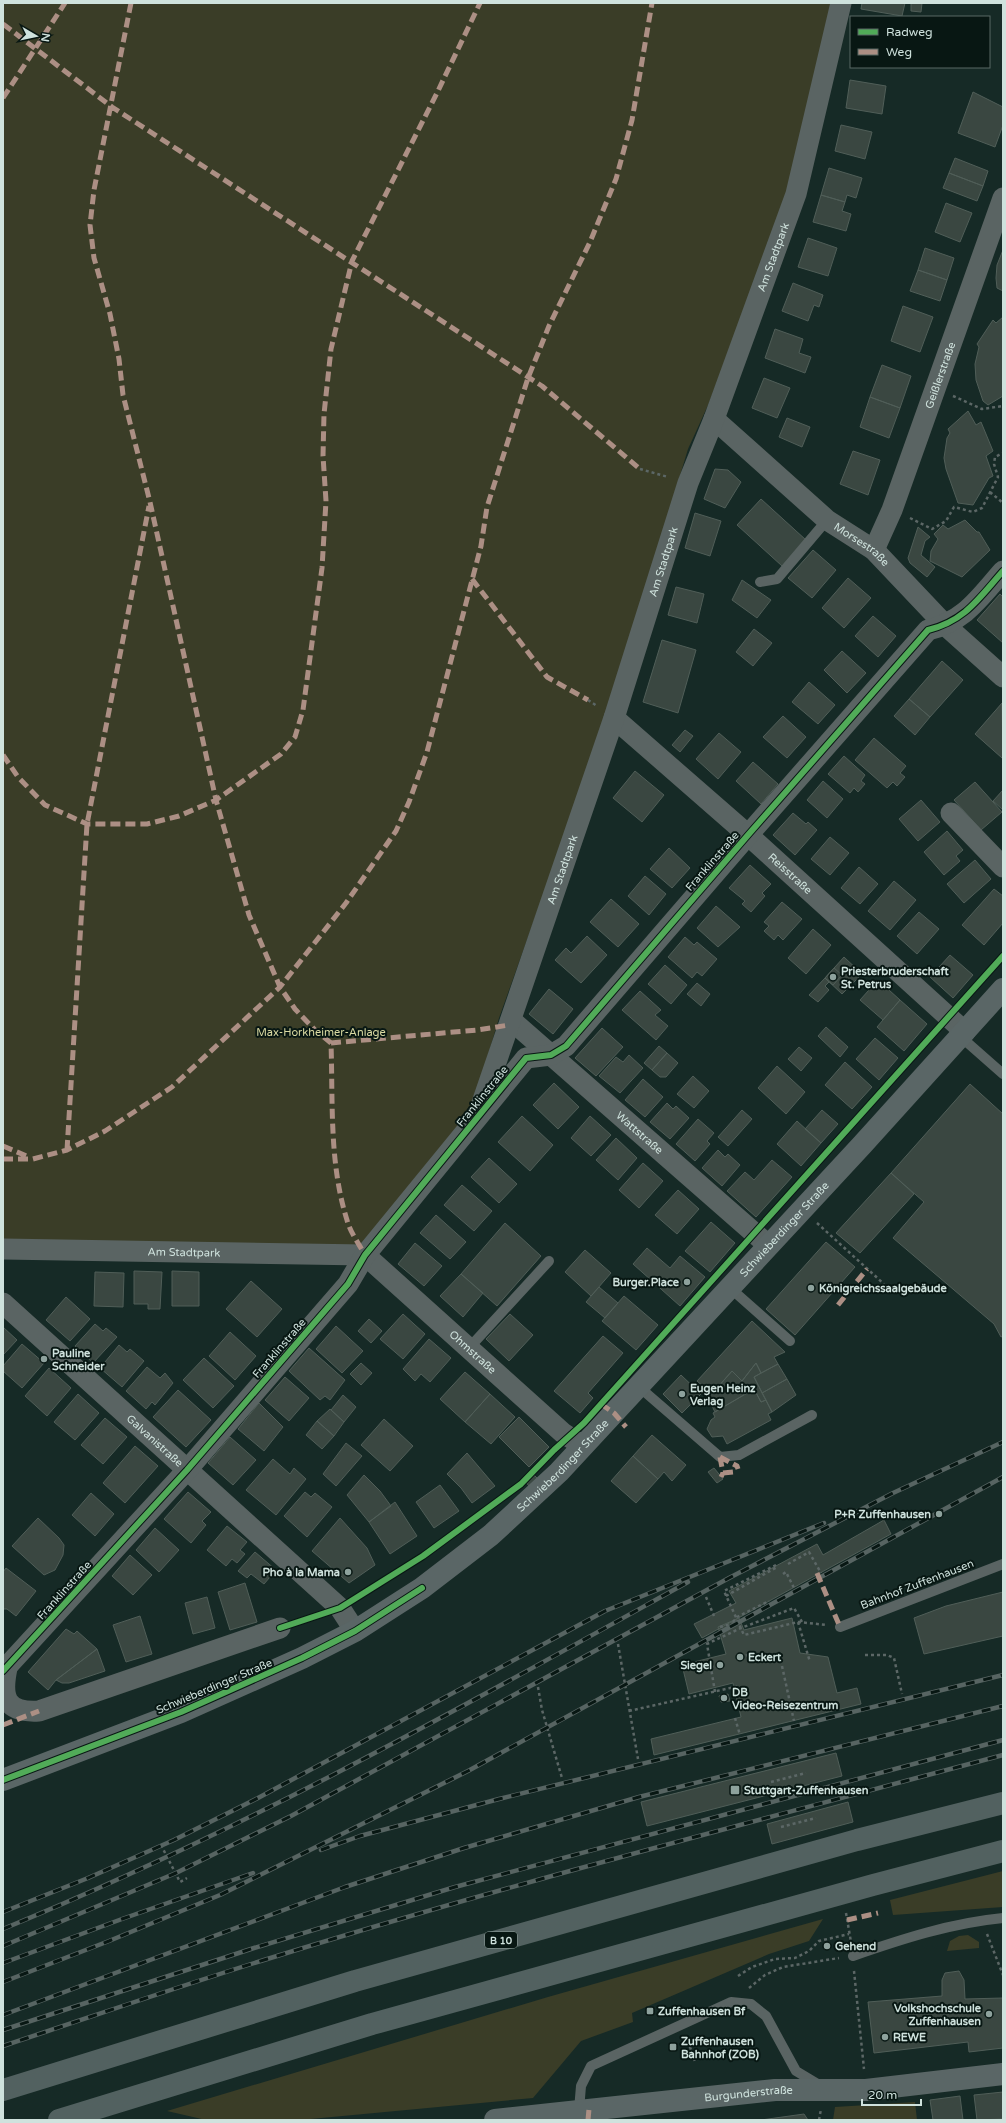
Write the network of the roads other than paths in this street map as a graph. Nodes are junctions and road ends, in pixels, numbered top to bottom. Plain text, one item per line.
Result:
1 (841, 3) edge
2 (1003, 198) edge
3 (714, 419) junction
4 (827, 520) junction
5 (874, 550) junction
6 (1003, 571) edge
7 (760, 582) dead end
8 (946, 626) junction
9 (1003, 677) edge
10 (614, 718) junction
11 (951, 813) dead end
12 (748, 835) junction
13 (1003, 867) edge
14 (1003, 989) edge
15 (511, 1020) junction
16 (963, 1034) junction
17 (550, 1055) junction
18 (1003, 1074) edge
19 (477, 1119) junction
20 (768, 1245) junction
21 (3, 1249) edge
22 (365, 1255) junction
23 (549, 1261) dead end
24 (729, 1287) junction
25 (3, 1303) edge
26 (790, 1341) dead end
27 (469, 1348) junction
28 (638, 1386) junction
29 (812, 1415) dead end
30 (583, 1446) junction
31 (187, 1470) junction
32 (1003, 1564) edge
33 (840, 1627) road end
34 (280, 1628) dead end
35 (355, 1631) junction
36 (5, 1669) edge
37 (3, 1780) edge
38 (1003, 1803) edge
39 (1003, 1851) edge
40 (1003, 1918) edge
41 (853, 1956) road end
42 (1003, 2074) edge
43 (826, 2089) junction
44 (3, 2090) edge
45 (579, 2110) junction
46 (60, 2120) edge
47 (495, 2120) edge

1 - 3 street, Am Stadtpark
2 - 5 street, Geißlerstraße
3 - 4 street, Morsestraße
3 - 10 street, Am Stadtpark
4 - 5 street, Morsestraße
4 - 7 lane
5 - 8 street, Morsestraße
6 - 8 street, Franklinstraße
8 - 9 street, Morsestraße
8 - 12 street, Franklinstraße
10 - 12 street, Reisstraße
10 - 15 street, Am Stadtpark
11 - 13 street
12 - 16 street, Reisstraße
12 - 17 street, Franklinstraße
14 - 16 main road, Schwieberdinger Straße
15 - 17 street, Wattstraße
15 - 19 street, Am Stadtpark
16 - 18 lane, Reisstraße
16 - 20 main road, Schwieberdinger Straße
17 - 19 street, Franklinstraße
17 - 20 street, Wattstraße
19 - 22 street, Franklinstraße
20 - 24 main road, Schwieberdinger Straße
21 - 22 street, Am Stadtpark
22 - 27 street, Ohmstraße
22 - 31 street, Franklinstraße
23 - 27 lane
24 - 26 lane
24 - 28 main road, Schwieberdinger Straße
25 - 31 street, Galvanistraße
27 - 30 street, Ohmstraße
28 - 29 lane
28 - 30 main road, Schwieberdinger Straße
30 - 35 main road, Schwieberdinger Straße
31 - 35 street, Galvanistraße
31 - 36 street, Franklinstraße
32 - 33 lane, Bahnhof Zuffenhausen
34 - 36 street
35 - 37 main road, Schwieberdinger Straße
38 - 44 highway, B 10
39 - 46 highway
40 - 41 lane
42 - 43 main road, Burgunderstraße
43 - 45 main road, Burgunderstraße
43 - 45 lane
45 - 47 main road, Burgunderstraße

